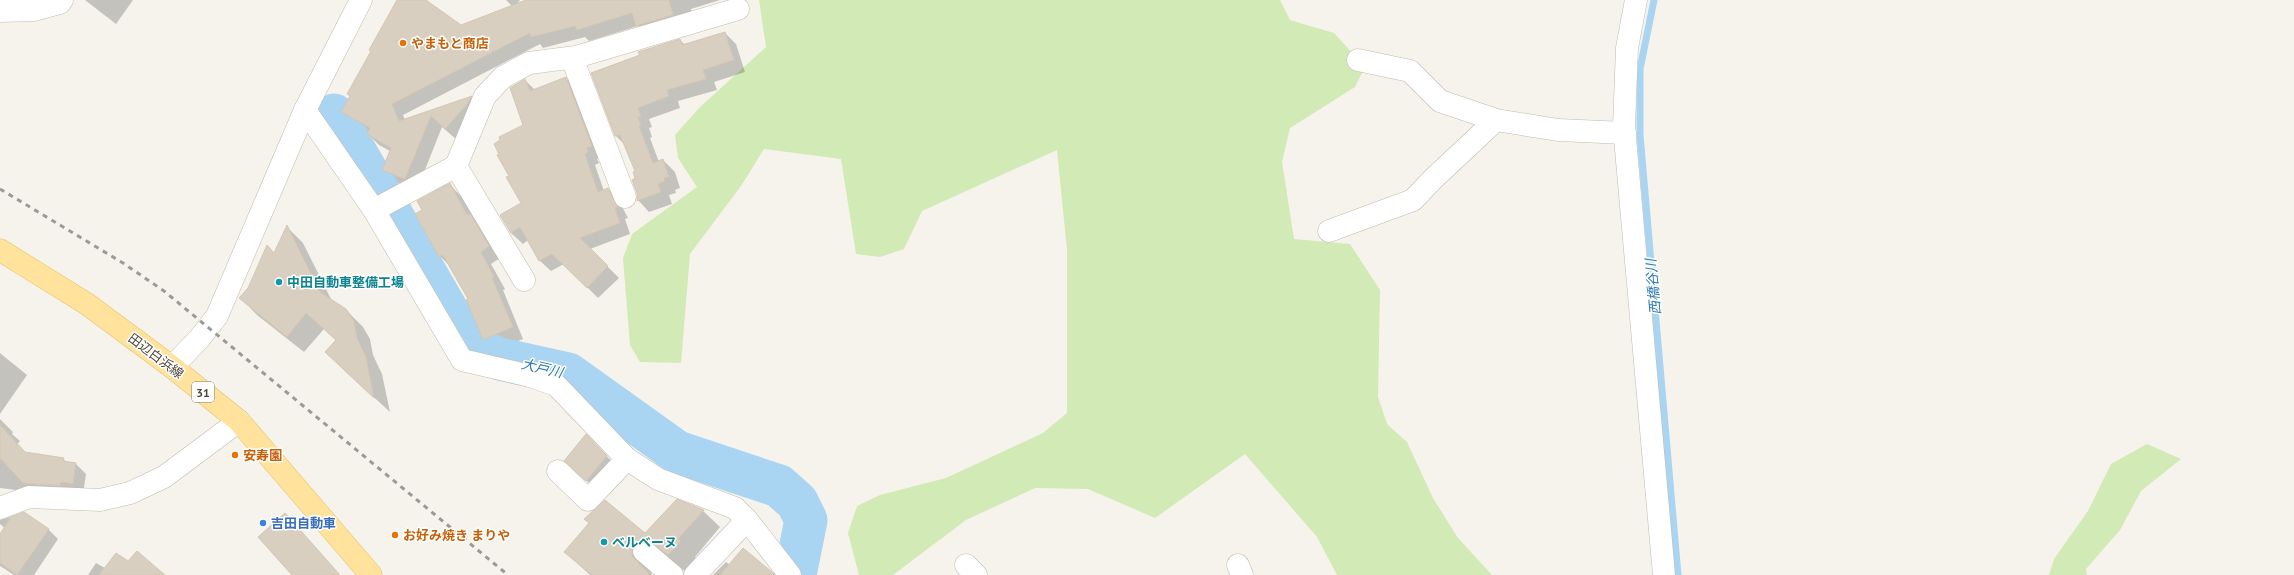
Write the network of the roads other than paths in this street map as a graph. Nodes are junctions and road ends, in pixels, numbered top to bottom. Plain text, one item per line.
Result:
1 (62, 0) edge
2 (361, 0) edge
3 (1636, 0) edge
4 (738, 9) dead end
5 (0, 12) edge
6 (572, 58) junction
7 (1358, 60) dead end
8 (305, 110) junction
9 (1496, 120) junction
10 (1625, 134) junction
11 (456, 166) junction
12 (625, 197) dead end
13 (381, 206) junction
14 (1329, 231) dead end
15 (0, 250) edge
16 (524, 280) dead end
17 (172, 367) junction
18 (239, 421) junction
19 (627, 458) junction
20 (558, 471) dead end
21 (0, 508) edge
22 (747, 520) junction
23 (644, 551) dead end
24 (371, 575) edge
25 (672, 575) edge
26 (694, 575) edge
27 (790, 575) edge
28 (1664, 575) edge

1 - 5 street
2 - 8 street
3 - 10 street
4 - 6 street
6 - 11 street
6 - 12 street
7 - 9 street
8 - 13 street
8 - 17 street
9 - 10 street
9 - 14 street
10 - 28 street
11 - 13 street
11 - 16 street
13 - 19 street
15 - 17 main road, 田辺白浜線 / 31
17 - 18 main road, 田辺白浜線 / 31
18 - 21 street
18 - 24 main road, 田辺白浜線 / 31
19 - 20 street
19 - 22 street
22 - 26 street
22 - 27 street
23 - 25 street

